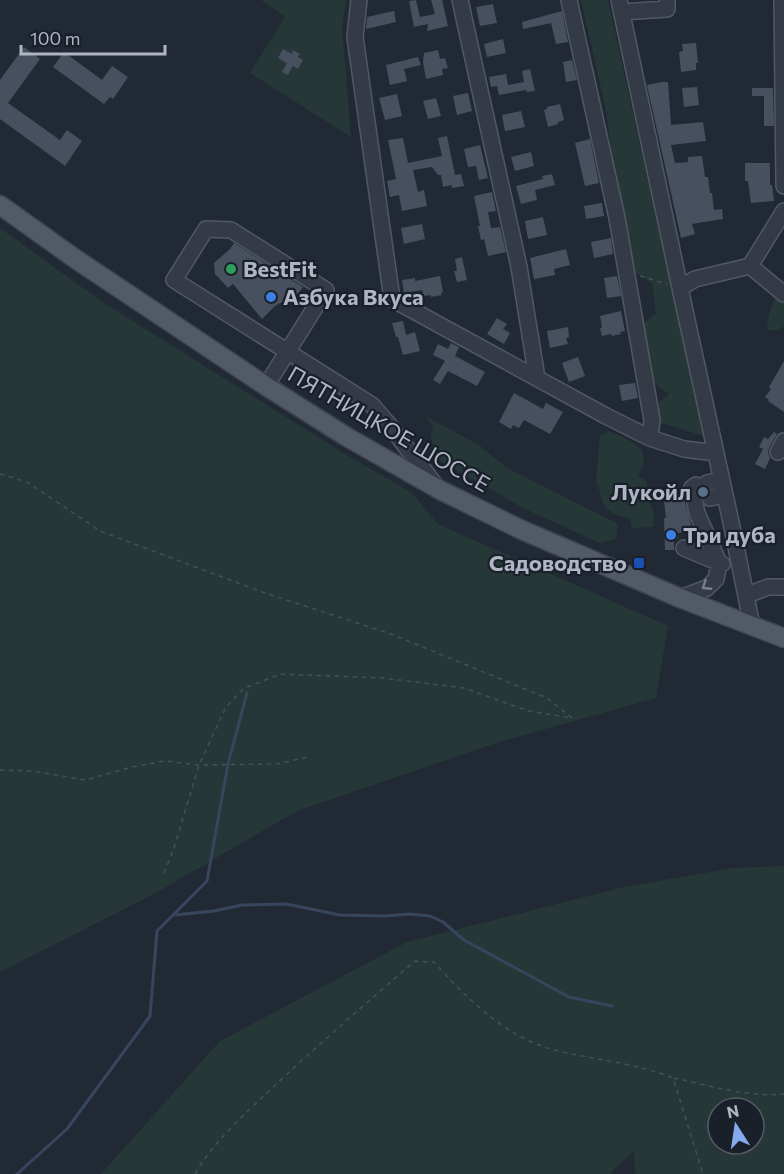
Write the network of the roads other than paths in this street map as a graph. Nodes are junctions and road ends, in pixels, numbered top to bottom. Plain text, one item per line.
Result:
1 (359, 0) edge
2 (460, 0) edge
3 (569, 0) edge
4 (667, 0) edge
5 (782, 0) edge
6 (620, 6) edge
7 (783, 50) edge
8 (783, 119) edge
9 (784, 186) edge
10 (0, 205) edge
11 (784, 212) edge
12 (750, 266) junction
13 (680, 288) junction
14 (784, 294) edge
15 (287, 353) junction
16 (537, 378) junction
17 (266, 386) junction
18 (650, 438) junction
19 (716, 453) junction
20 (440, 490) junction
21 (708, 492) junction
22 (732, 527) junction
23 (705, 533) junction
24 (684, 548) dead end
25 (718, 563) junction
26 (740, 563) junction
27 (784, 587) edge
28 (747, 595) junction
29 (680, 598) junction
30 (752, 626) junction
31 (784, 638) edge

1 - 16 street
2 - 16 street
3 - 18 street
4 - 6 street
5 - 7 street
6 - 13 street
7 - 8 street
8 - 9 street
10 - 17 main road, ПЯТНИЦКОЕ ШОССЕ
11 - 12 street
12 - 13 street
12 - 14 street
13 - 19 street
15 - 15 street
15 - 17 street
15 - 20 street
16 - 18 street
17 - 20 main road, ПЯТНИЦКОЕ ШОССЕ
18 - 19 street
19 - 21 street
20 - 29 main road, ПЯТНИЦКОЕ ШОССЕ
21 - 22 street
21 - 23 street
22 - 23 street
22 - 26 street
23 - 25 street
24 - 25 street
25 - 26 street
25 -> 29 street
26 - 28 street
27 - 28 street
28 - 30 street
29 - 30 main road, ПЯТНИЦКОЕ ШОССЕ
30 - 31 main road, ПЯТНИЦКОЕ ШОССЕ

